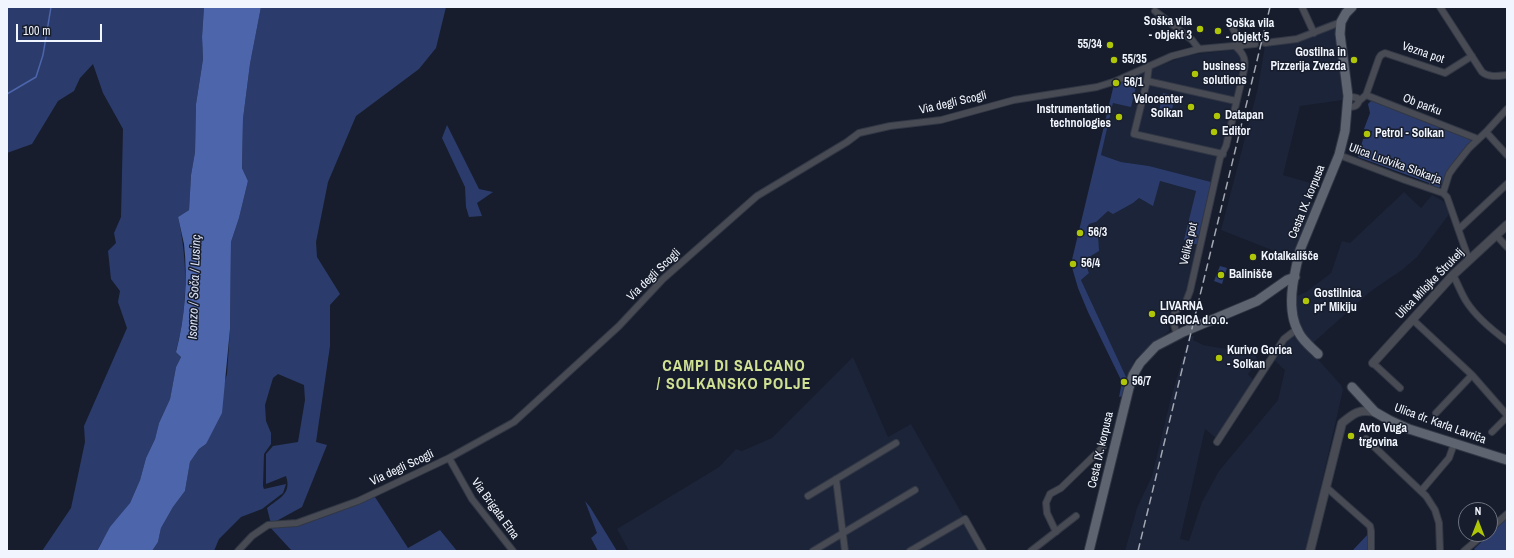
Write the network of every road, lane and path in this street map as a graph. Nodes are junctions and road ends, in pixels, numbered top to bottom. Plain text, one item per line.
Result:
1 (1302, 7) edge
2 (1352, 7) edge
3 (1440, 7) edge
4 (1155, 11) dead end
5 (1341, 22) junction
6 (1231, 24) dead end
7 (1314, 33) junction
8 (1265, 43) dead end
9 (1256, 44) dead end
10 (1239, 46) junction
11 (1199, 49) junction
12 (1472, 56) junction
13 (1149, 66) junction
14 (1507, 75) edge
15 (1147, 81) junction
16 (1366, 95) junction
17 (1348, 96) junction
18 (1236, 102) junction
19 (1360, 102) junction
20 (1348, 107) junction
21 (1507, 109) edge
22 (1486, 132) junction
23 (1478, 139) junction
24 (1222, 154) junction
25 (1339, 155) junction
26 (1507, 155) edge
27 (1507, 184) edge
28 (1443, 193) junction
29 (1507, 225) edge
30 (1458, 230) junction
31 (1496, 235) junction
32 (1507, 248) edge
33 (1469, 260) junction
34 (1453, 275) junction
35 (1295, 277) junction
36 (1412, 319) junction
37 (1297, 329) junction
38 (1177, 335) junction
39 (1507, 341) edge
40 (1318, 354) dead end
41 (1373, 363) joint
42 (1472, 375) junction
43 (1352, 387) dead end
44 (1400, 388) dead end
45 (1375, 412) junction
46 (1436, 412) dead end
47 (1507, 416) edge
48 (1492, 432) dead end
49 (1366, 439) dead end
50 (1217, 442) dead end
51 (896, 443) dead end
52 (1454, 444) junction
53 (1103, 447) dead end
54 (449, 458) junction
55 (1507, 460) edge
56 (836, 480) junction
57 (1326, 487) junction
58 (915, 490) dead end
59 (1421, 491) junction
60 (808, 496) dead end
61 (1507, 514) edge
62 (1076, 516) dead end
63 (1498, 522) edge
64 (1056, 532) junction
65 (843, 533) junction
66 (1475, 542) edge
67 (238, 551) edge
68 (513, 551) edge
69 (813, 551) edge
70 (845, 551) edge
71 (910, 551) edge
72 (983, 551) edge
73 (1031, 551) edge
74 (1089, 551) edge
75 (1310, 551) edge
76 (1371, 551) edge
77 (1440, 551) edge
78 (1464, 551) edge

1 - 7 street
2 - 5 main road
3 - 12 street
4 - 11 street
5 - 7 street
5 - 17 main road, Cesta IX. korpusa
6 - 10 street
7 - 8 street
9 - 10 street
10 - 11 street
10 - 18 street, Velika pot
11 - 13 street
12 - 14 street
12 - 16 street, Vezna pot
13 - 15 street
13 - 54 street, Via degli Scogli
15 - 18 street
15 - 24 street
16 - 19 street
16 - 23 street, Ob parku
17 - 19 street
17 - 20 main road, Cesta IX. korpusa
18 - 24 street, Velika pot
19 - 20 street
20 - 25 main road, Cesta IX. korpusa
21 - 22 street
22 - 23 street
22 - 26 street
23 - 28 street
24 - 38 street, Velika pot
25 - 28 street, Ulica Ludvika Slokarja
25 - 35 main road, Cesta IX. korpusa
27 - 30 street
28 - 30 street
29 - 31 street, Ulica Milojke Štrukelj
30 - 33 street
31 - 32 street
31 - 33 street, Ulica Milojke Štrukelj
33 - 34 street, Ulica Milojke Štrukelj
34 - 36 street, Ulica Milojke Štrukelj
34 - 39 street
35 - 37 main road
35 - 38 main road, Cesta IX. korpusa
36 - 41 street, Ulica Milojke Štrukelj
36 - 42 street
37 - 40 main road
37 - 50 street
38 - 74 main road, Cesta IX. korpusa
41 - 44 street
42 - 46 street
42 - 47 street
43 - 45 main road, Ulica dr. Karla Lavriča
45 - 52 main road, Ulica dr. Karla Lavriča
45 - 57 street
47 - 48 street
49 - 59 street
51 - 56 street
52 - 55 main road, Ulica dr. Karla Lavriča
52 - 59 street
53 - 64 street
54 - 67 street, Via degli Scogli
54 - 68 street, Via Brigata Etna
56 - 60 street
56 - 65 street
57 - 75 street
57 - 76 street
58 - 65 street
59 - 77 street
61 - 63 street
62 - 64 street
64 - 73 street
65 - 69 street
65 - 70 street
66 - 78 street
71 - 72 street

